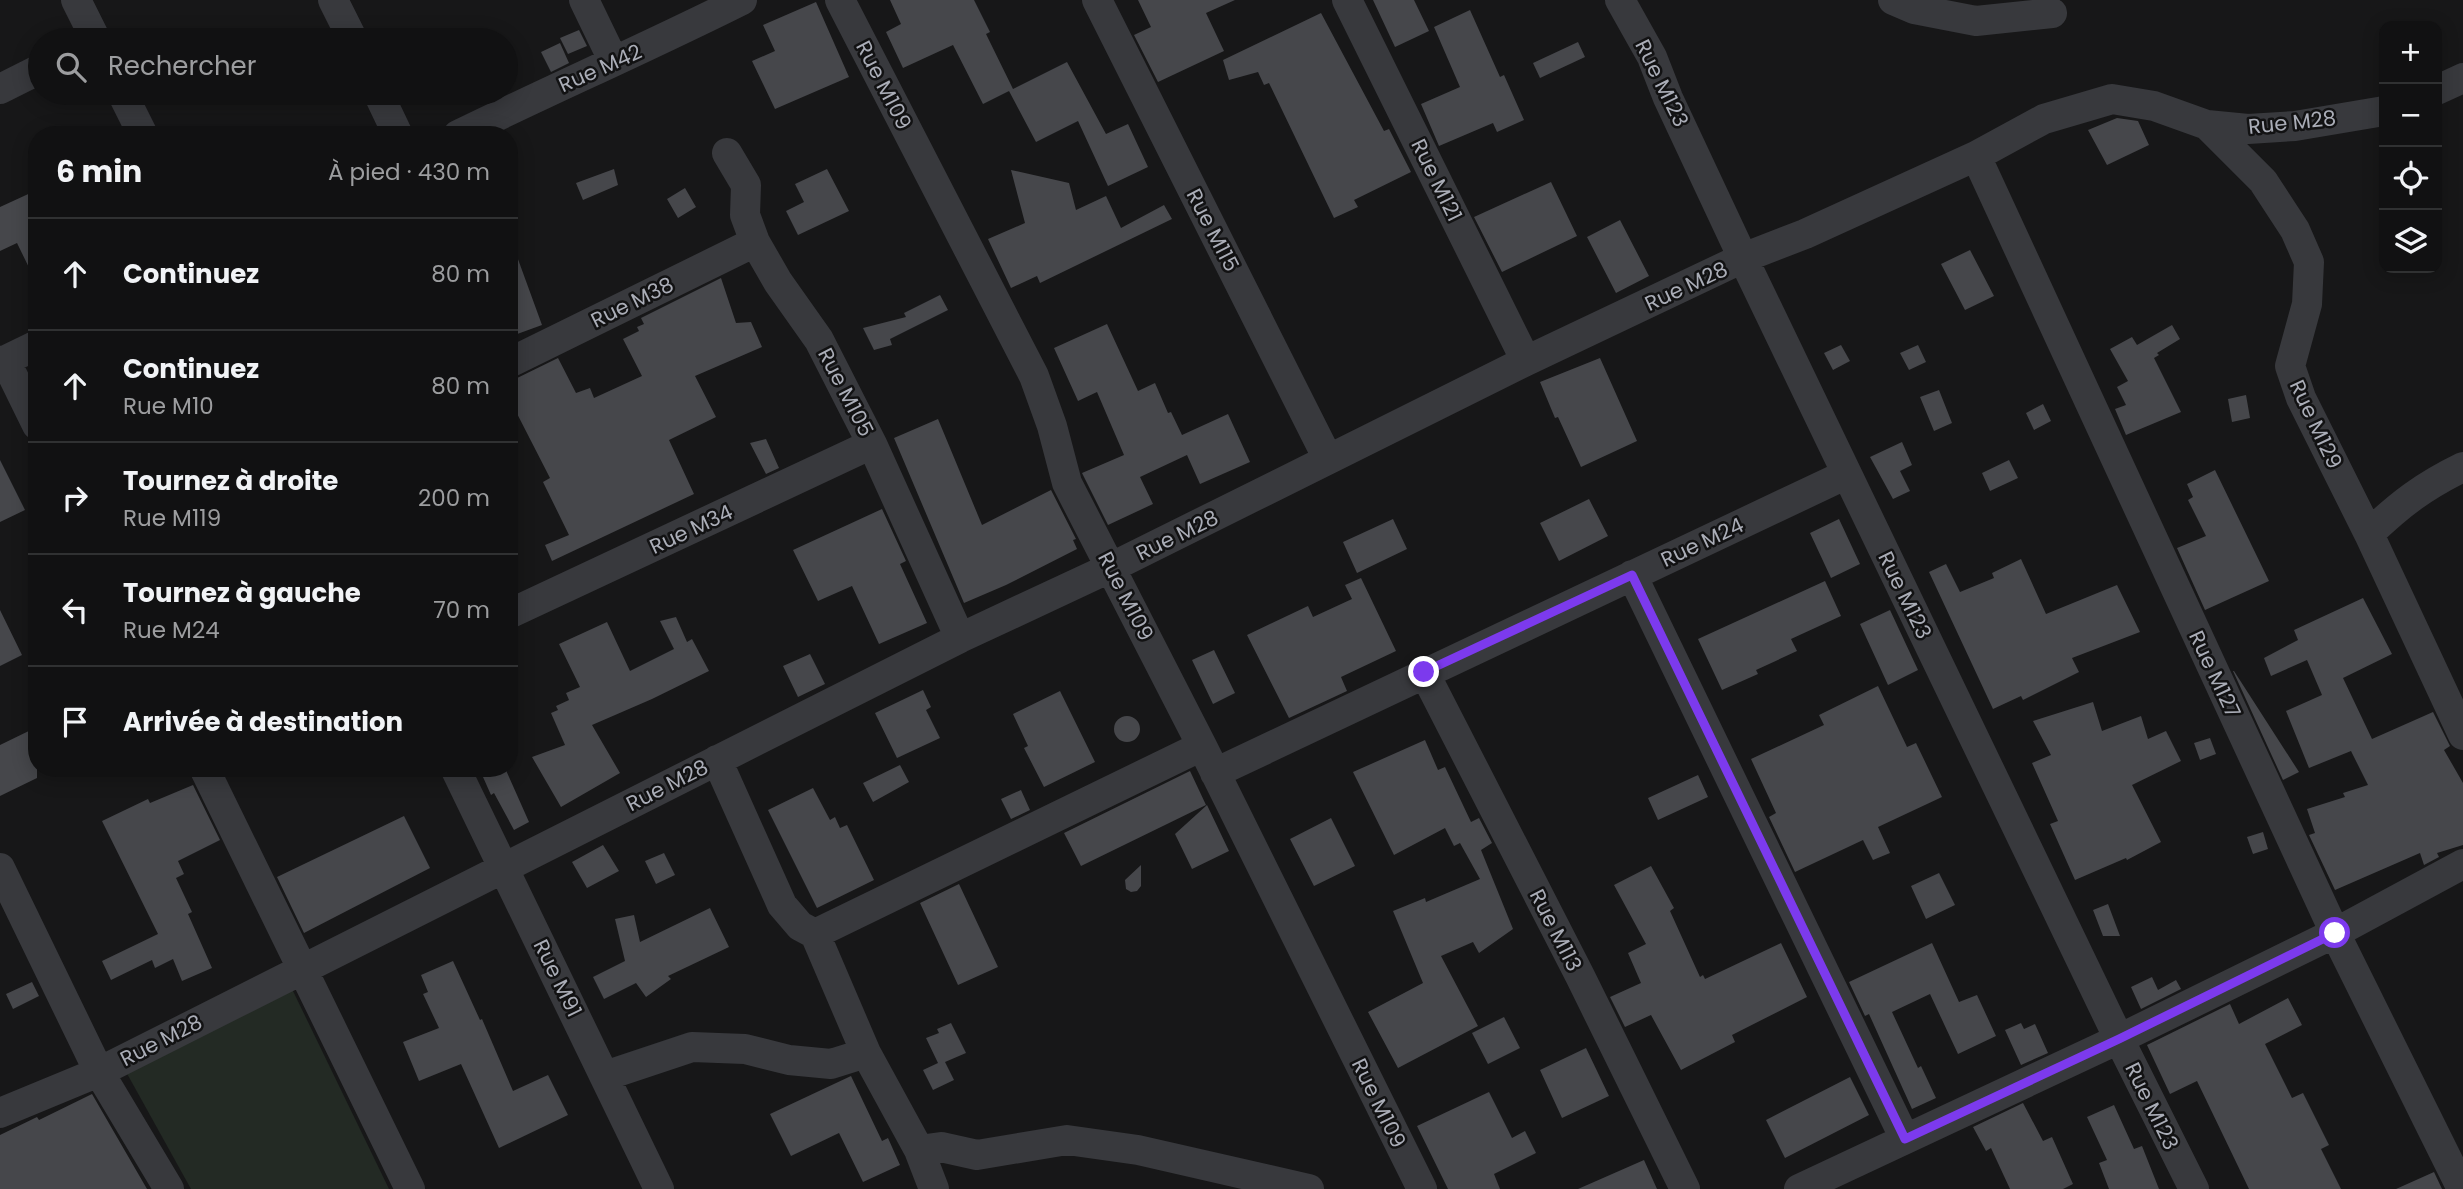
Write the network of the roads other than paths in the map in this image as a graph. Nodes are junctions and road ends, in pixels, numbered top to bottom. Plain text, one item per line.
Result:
1 (76, 0) edge
2 (333, 0) edge
3 (584, 0) edge
4 (742, 0) edge
5 (840, 0) edge
6 (1097, 0) edge
7 (1347, 0) edge
8 (1620, 0) edge
9 (1893, 0) edge
10 (2052, 13) dead end
11 (90, 28) edge
12 (347, 28) edge
13 (613, 60) junction
14 (28, 75) edge
15 (2463, 78) edge
16 (2442, 88) edge
17 (0, 89) edge
18 (128, 105) edge
19 (384, 105) edge
20 (2379, 112) edge
21 (2207, 125) junction
22 (138, 126) edge
23 (394, 126) edge
24 (477, 126) edge
25 (727, 153) dead end
26 (1976, 156) junction
27 (755, 242) junction
28 (1743, 258) junction
29 (28, 350) edge
30 (518, 359) edge
31 (1526, 361) junction
32 (3, 362) edge
33 (28, 408) edge
34 (872, 444) junction
35 (1328, 459) junction
36 (2463, 467) edge
37 (1847, 474) junction
38 (2369, 534) junction
39 (1112, 568) junction
40 (1632, 575) junction
41 (518, 610) edge
42 (960, 638) junction
43 (1424, 672) junction
44 (2463, 735) edge
45 (1202, 746) junction
46 (717, 760) junction
47 (1215, 773) junction
48 (208, 777) edge
49 (460, 777) edge
50 (2463, 864) edge
51 (504, 866) junction
52 (0, 868) edge
53 (2335, 933) junction
54 (815, 934) junction
55 (302, 969) junction
56 (2119, 1039) junction
57 (866, 1053) junction
58 (99, 1072) junction
59 (605, 1076) junction
60 (0, 1113) edge
61 (1905, 1139) junction
62 (919, 1150) junction
63 (169, 1189) edge
64 (410, 1189) edge
65 (659, 1189) edge
66 (934, 1189) edge
67 (1309, 1189) edge
68 (1422, 1189) edge
69 (1685, 1189) edge
70 (1799, 1189) edge
71 (2194, 1189) edge
72 (2462, 1189) edge

1 - 11 street
2 - 12 street
3 - 13 street
4 - 13 street, Rue M42
5 - 39 street, Rue M109
6 - 35 street, Rue M115
7 - 31 street, Rue M121
8 - 28 street, Rue M123
9 - 10 street
13 - 24 street, Rue M42
14 - 17 street
15 - 16 street
18 - 22 street
19 - 23 street
20 - 21 street, Rue M28
21 - 26 street, Rue M28
21 - 38 street, Rue M129
25 - 27 street, Rue M105
26 - 28 street, Rue M28
26 - 53 street, Rue M127
27 - 30 street, Rue M38
27 - 34 street, Rue M105
28 - 31 street, Rue M28
28 - 37 street, Rue M123
29 - 32 street
31 - 35 street, Rue M28
32 - 33 street
34 - 41 street, Rue M34
34 - 42 street, Rue M105
35 - 39 street, Rue M28
36 - 38 street
37 - 40 street, Rue M24
37 - 56 street, Rue M123
38 - 44 street, Rue M129
39 - 42 street, Rue M28
39 - 45 street, Rue M109
40 - 43 street, Rue M24
40 - 61 street
42 - 46 street, Rue M28
43 - 47 street, Rue M24
43 - 69 street, Rue M113
45 - 47 street, Rue M109
45 - 54 street
46 - 51 street, Rue M28
46 - 54 street
47 - 68 street, Rue M109
48 - 55 street
49 - 51 street, Rue M91
50 - 53 street
51 - 55 street, Rue M28
51 - 59 street, Rue M91
52 - 58 street
53 - 56 street
53 - 72 street, Rue M127
54 - 57 street
55 - 58 street, Rue M28
55 - 64 street
56 - 61 street
56 - 71 street, Rue M123
57 - 59 street
57 - 62 street
58 - 60 street, Rue M28
58 - 63 street
59 - 65 street, Rue M91
61 - 70 street
62 - 66 street
62 - 67 street

